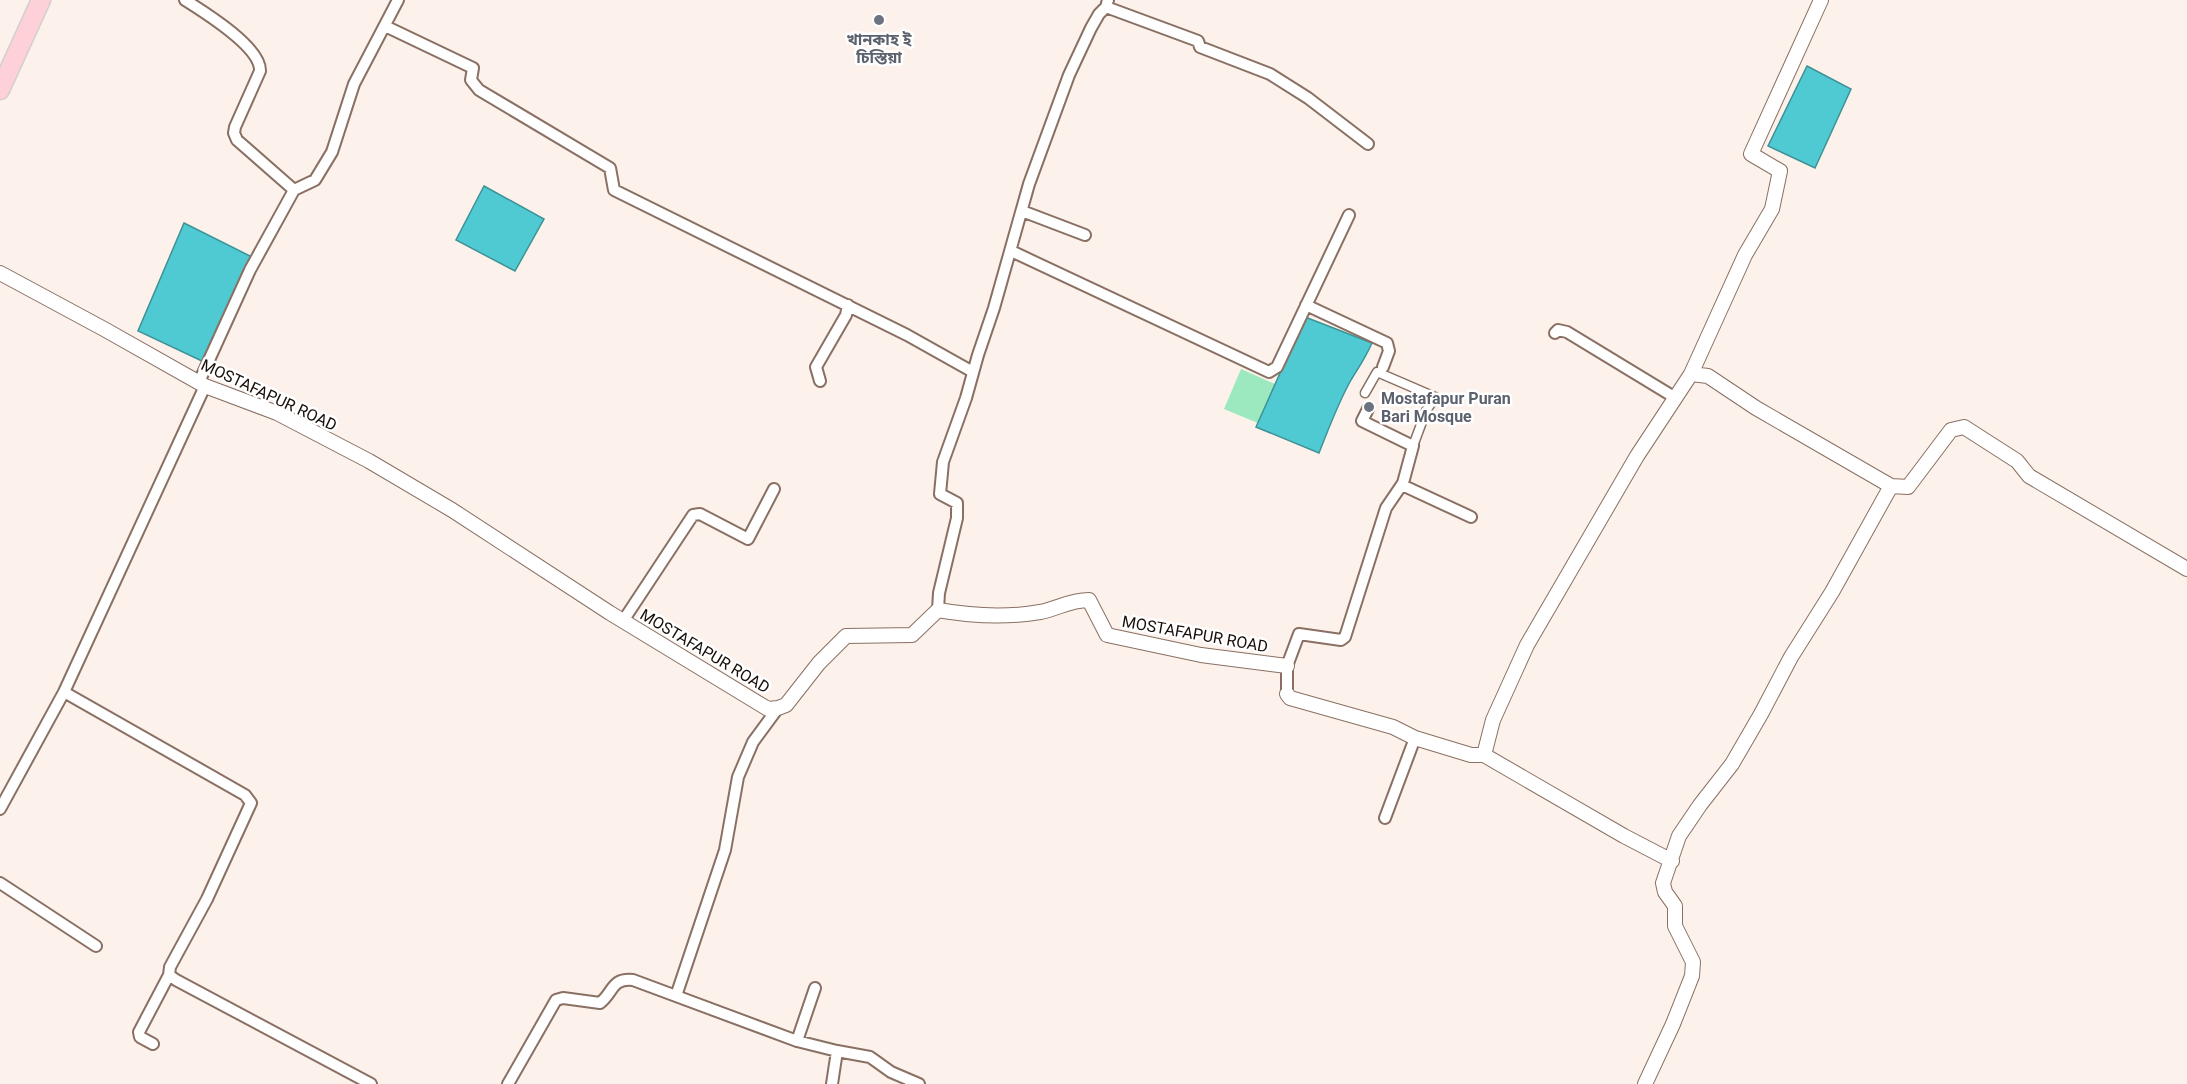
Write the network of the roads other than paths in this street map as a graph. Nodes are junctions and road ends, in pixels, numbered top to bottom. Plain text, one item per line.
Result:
1 (41, 0) edge
2 (185, 0) edge
3 (398, 0) edge
4 (1821, 0) edge
5 (1107, 4) edge
6 (385, 26) junction
7 (2, 78) edge
8 (1368, 144) dead end
9 (294, 190) junction
10 (1023, 211) junction
11 (1348, 215) dead end
12 (1085, 235) dead end
13 (1011, 251) junction
14 (0, 273) edge
15 (1306, 304) junction
16 (848, 305) junction
17 (1555, 333) dead end
18 (1383, 367) dead end
19 (973, 372) junction
20 (1692, 374) junction
21 (820, 381) dead end
22 (202, 384) junction
23 (1365, 393) dead end
24 (1674, 397) junction
25 (1368, 409) dead end
26 (1413, 446) junction
27 (1402, 484) junction
28 (1891, 486) junction
29 (774, 489) dead end
30 (1471, 517) dead end
31 (2187, 569) edge
32 (938, 610) junction
33 (623, 621) junction
34 (1287, 666) junction
35 (64, 692) junction
36 (1287, 694) joint
37 (778, 708) junction
38 (1415, 738) junction
39 (1484, 755) junction
40 (0, 809) edge
41 (1385, 818) dead end
42 (1672, 861) junction
43 (0, 883) edge
44 (96, 946) dead end
45 (169, 975) junction
46 (815, 988) dead end
47 (676, 996) junction
48 (797, 1041) junction
49 (153, 1044) dead end
50 (837, 1052) junction
51 (371, 1084) edge
52 (508, 1084) edge
53 (832, 1084) edge
54 (919, 1084) edge
55 (1645, 1084) edge

1 - 7 highway
2 - 9 street
3 - 6 street
4 - 20 street
5 - 8 street
5 - 10 street
6 - 9 street
6 - 16 street
9 - 22 street
10 - 12 street
10 - 13 street
11 - 15 street
13 - 15 street
13 - 19 street
14 - 22 street, MOSTAFAPUR ROAD
15 - 18 street
16 - 19 street
16 - 21 street
17 - 24 street
19 - 32 street
20 - 24 street
20 - 28 street
22 - 33 street, MOSTAFAPUR ROAD
22 - 35 street
23 - 26 street
24 - 39 street
25 - 26 street
26 - 27 street
27 - 30 street
27 - 34 street
28 - 31 street
28 - 42 street
29 - 33 street
32 - 34 street, MOSTAFAPUR ROAD
32 - 37 street, MOSTAFAPUR ROAD
33 - 37 street, MOSTAFAPUR ROAD
34 - 36 street, MOSTAFAPUR ROAD
35 - 40 street
35 - 45 street
36 - 38 street, MOSTAFAPUR ROAD
37 - 47 street
38 - 39 street, MOSTAFAPUR ROAD
38 - 41 street
39 - 42 street
42 - 55 street
43 - 44 street
45 - 49 street
45 - 51 street
46 - 48 street
47 - 48 street
47 - 52 street
48 - 50 street
50 - 53 street
50 - 54 street

